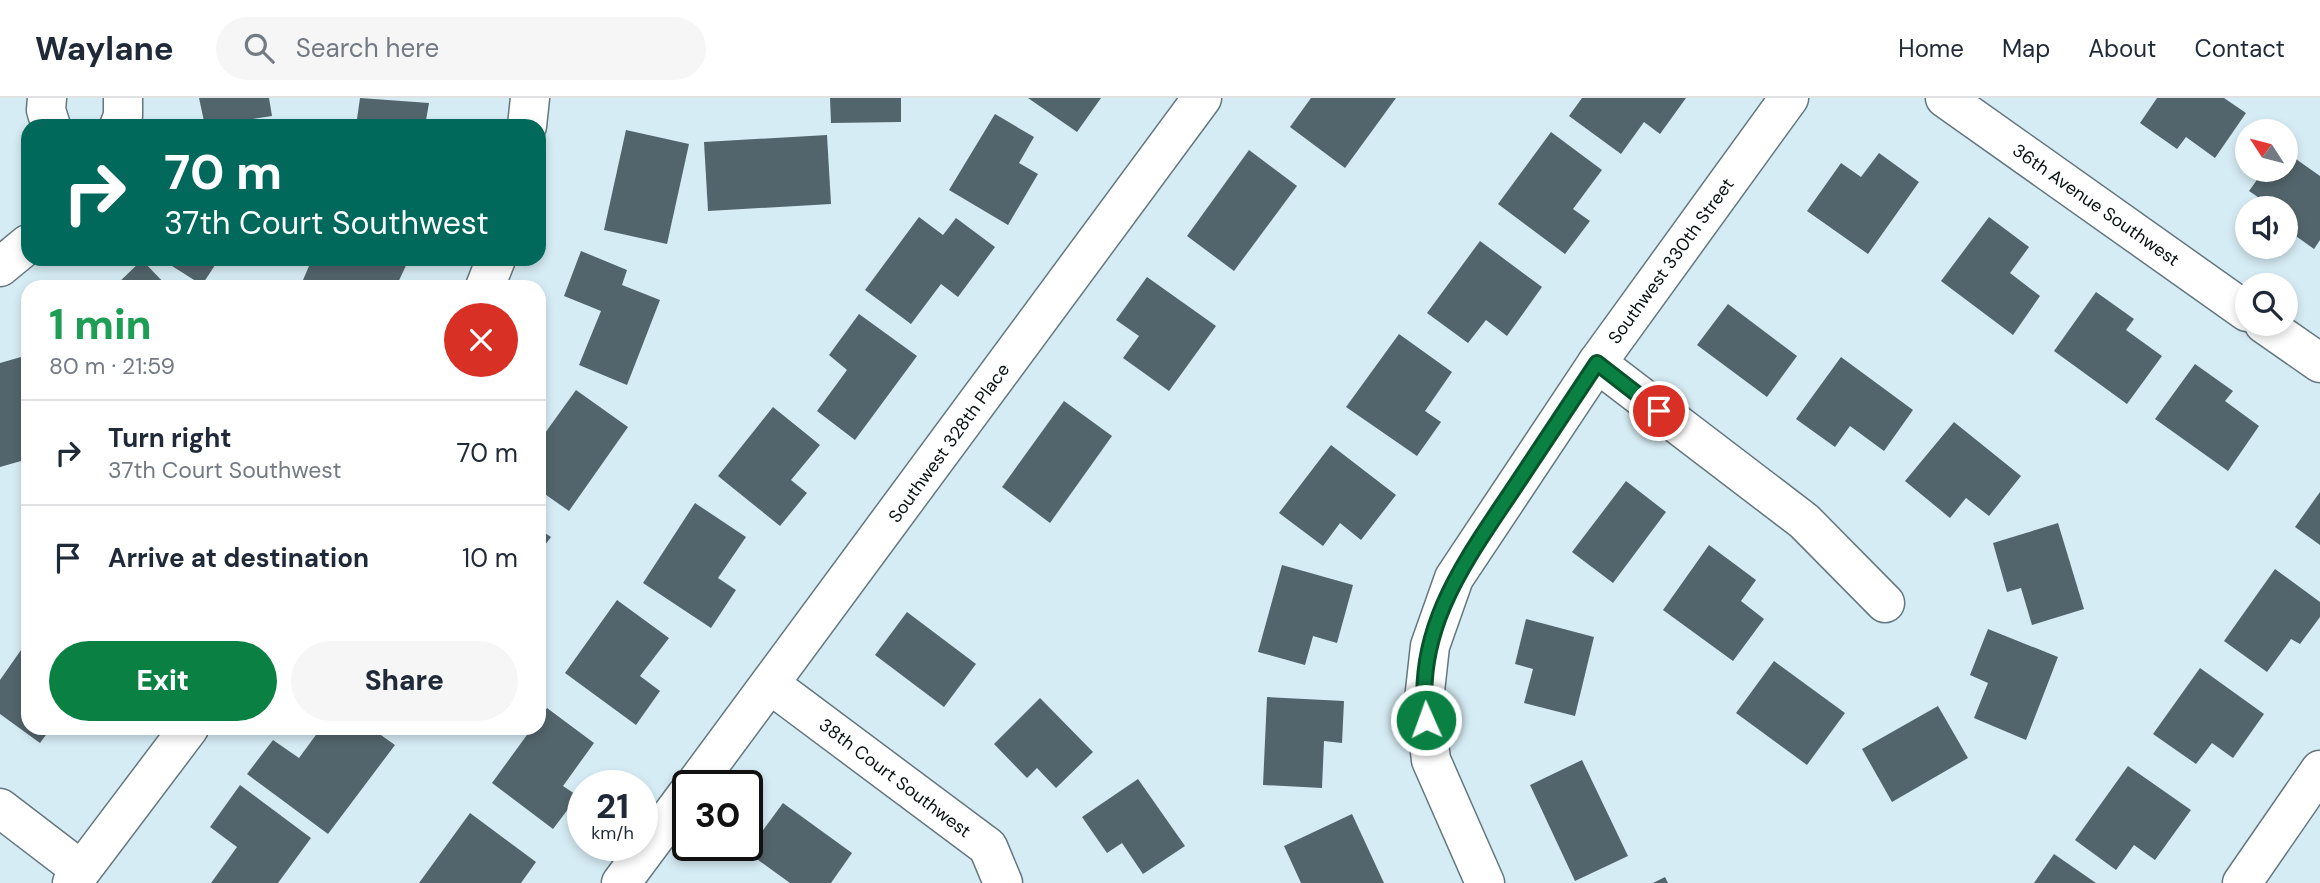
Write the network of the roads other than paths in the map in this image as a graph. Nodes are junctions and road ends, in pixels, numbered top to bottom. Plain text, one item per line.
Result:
1 (47, 98) edge
2 (123, 98) edge
3 (530, 98) edge
4 (1202, 98) edge
5 (1790, 98) edge
6 (1945, 98) edge
7 (49, 119) edge
8 (122, 119) edge
9 (528, 119) edge
10 (21, 250) edge
11 (0, 267) edge
12 (2235, 303) edge
13 (2281, 336) edge
14 (1597, 363) junction
15 (2320, 363) edge
16 (1885, 603) dead end
17 (771, 685) junction
18 (184, 735) edge
19 (706, 770) edge
20 (2320, 770) edge
21 (0, 808) edge
22 (672, 814) edge
23 (76, 876) edge
24 (621, 883) edge
25 (1003, 883) edge
26 (1485, 883) edge
27 (2242, 883) edge

1 - 7 street
2 - 8 street
3 - 9 street
4 - 17 street, Southwest 328th Place
5 - 14 street, Southwest 330th Street
6 - 12 street, 36th Avenue Southwest
10 - 11 street
13 - 15 street
14 - 16 street
14 - 26 street, Southwest 330th Street
17 - 19 street, Southwest 328th Place
17 - 25 street, 38th Court Southwest
18 - 23 street
20 - 27 street
21 - 23 street
22 - 24 street

